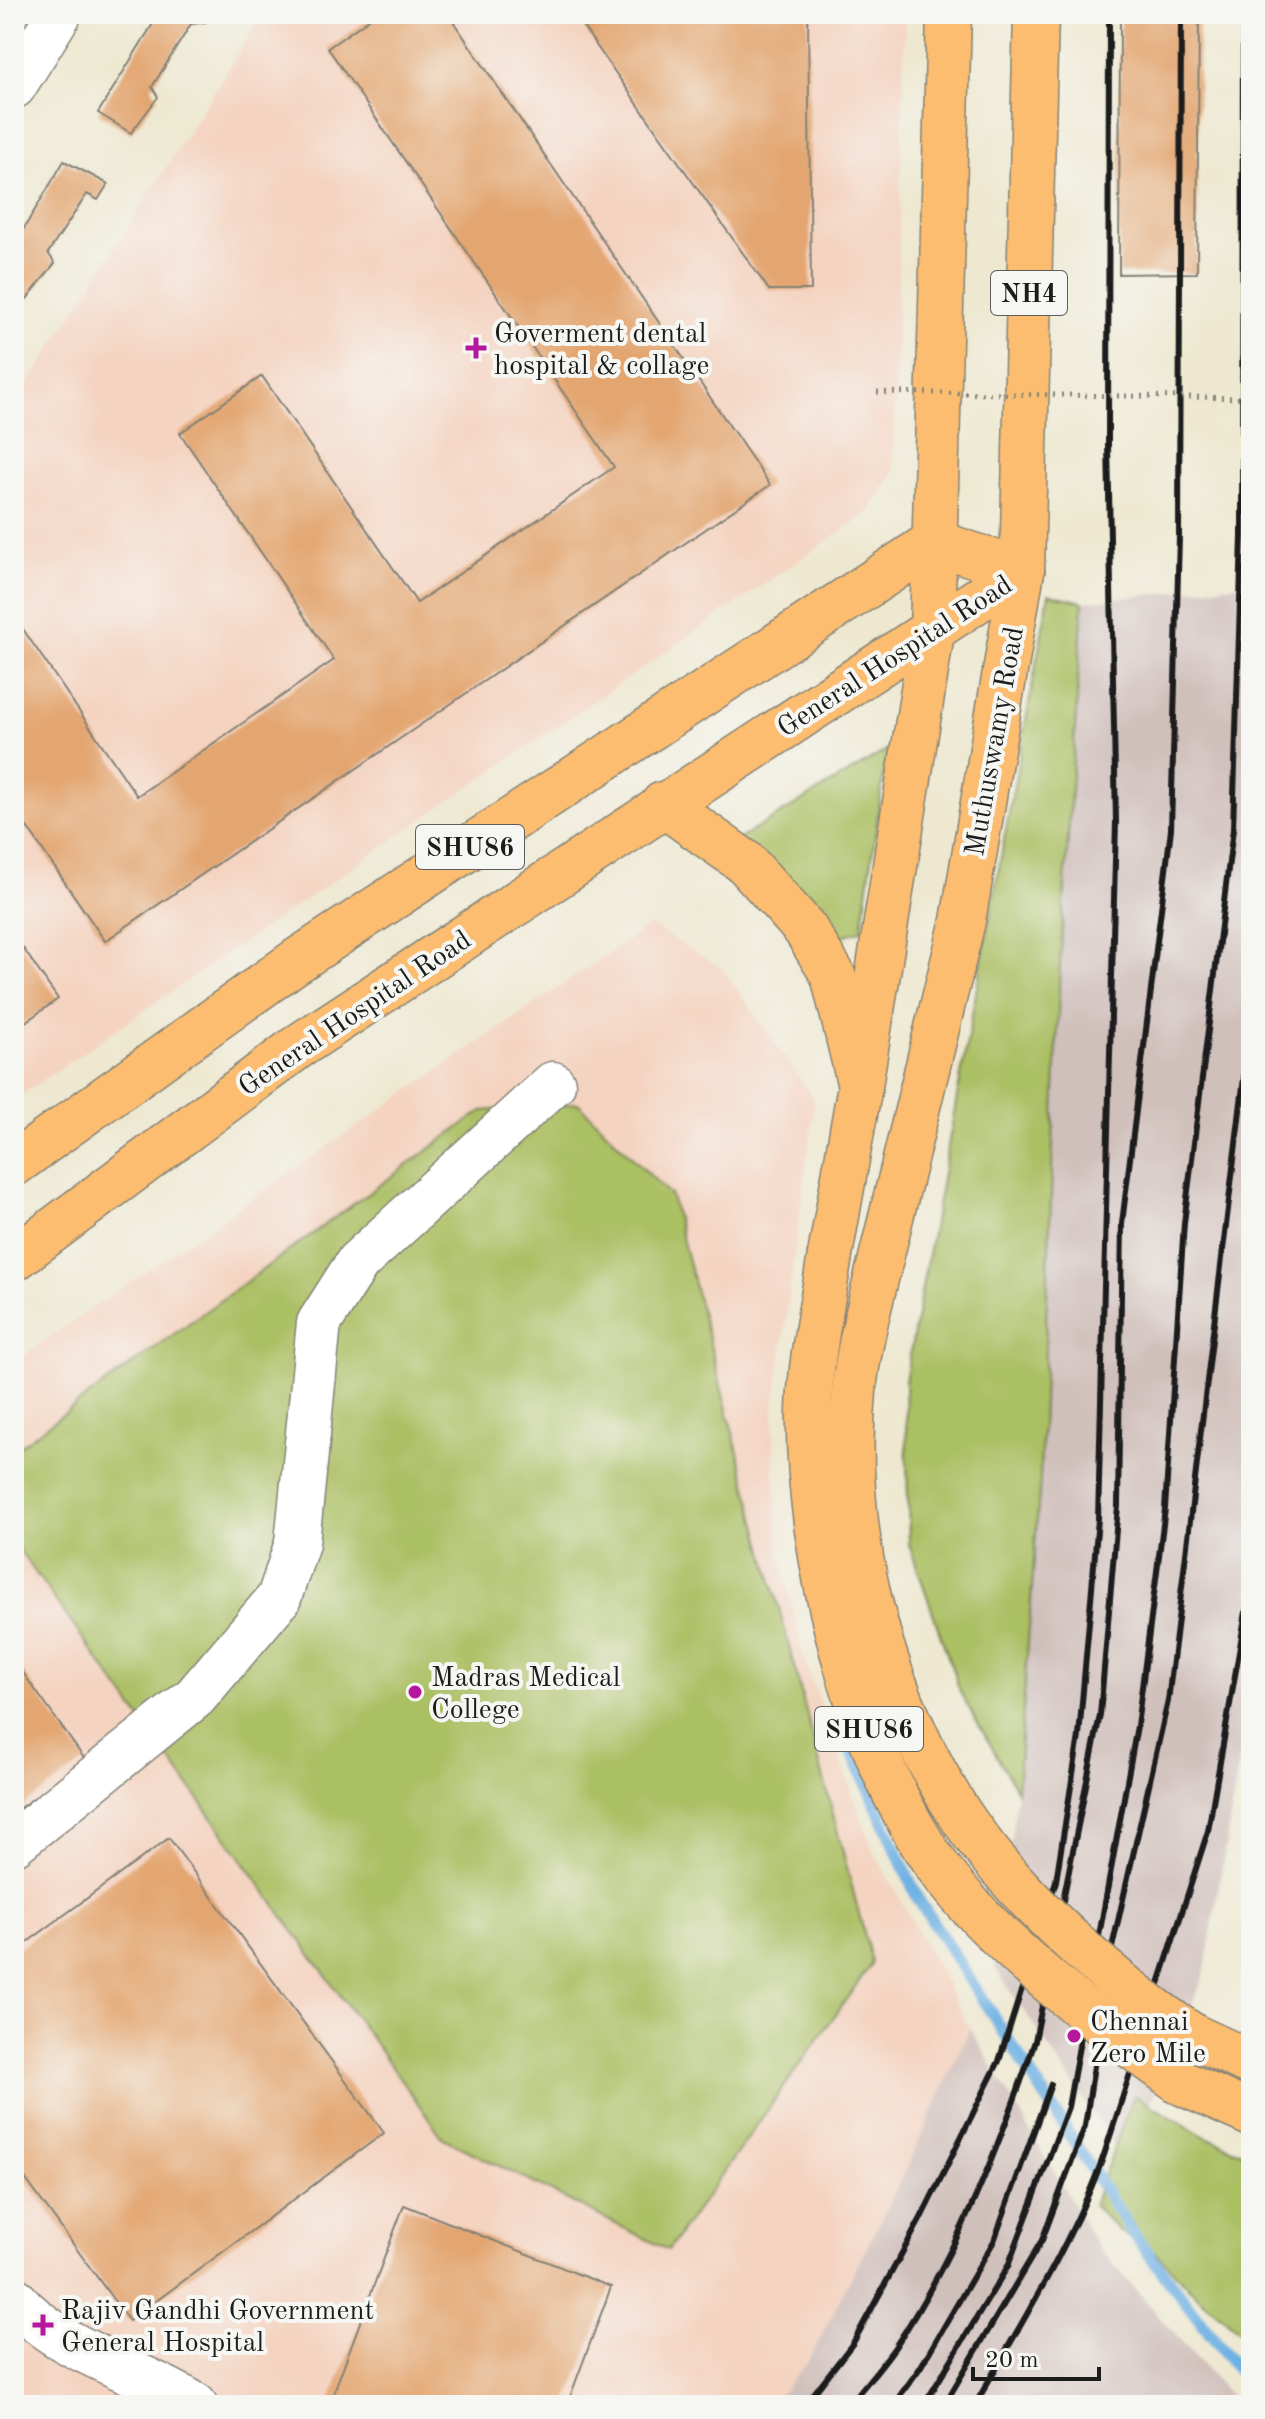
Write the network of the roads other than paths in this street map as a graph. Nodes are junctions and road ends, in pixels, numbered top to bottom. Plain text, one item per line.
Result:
1 (59, 14) edge
2 (949, 14) edge
3 (1036, 14) edge
4 (14, 86) edge
5 (934, 542) junction
6 (1022, 571) junction
7 (932, 633) junction
8 (663, 804) junction
9 (553, 1084) dead end
10 (860, 1086) junction
11 (14, 1164) edge
12 (14, 1259) edge
13 (14, 1843) edge
14 (1251, 2063) edge
15 (1251, 2114) edge
16 (14, 2299) edge
17 (195, 2405) edge

1 - 4 lane
2 - 5 main road
3 - 6 main road, Muthuswamy Road / NH4
5 - 6 main road, General Hospital Road
5 - 7 main road, SHU86
5 - 11 main road, SHU86
6 - 7 main road, General Hospital Road / SHU86
6 - 14 main road, Muthuswamy Road / SHU86, bridge
7 - 8 main road, General Hospital Road / SHU86
7 - 10 main road, SHU86
8 - 10 main road, SHU86
8 - 12 main road, General Hospital Road / SHU86
9 - 13 lane
10 - 15 main road, SHU86, bridge
16 - 17 lane

